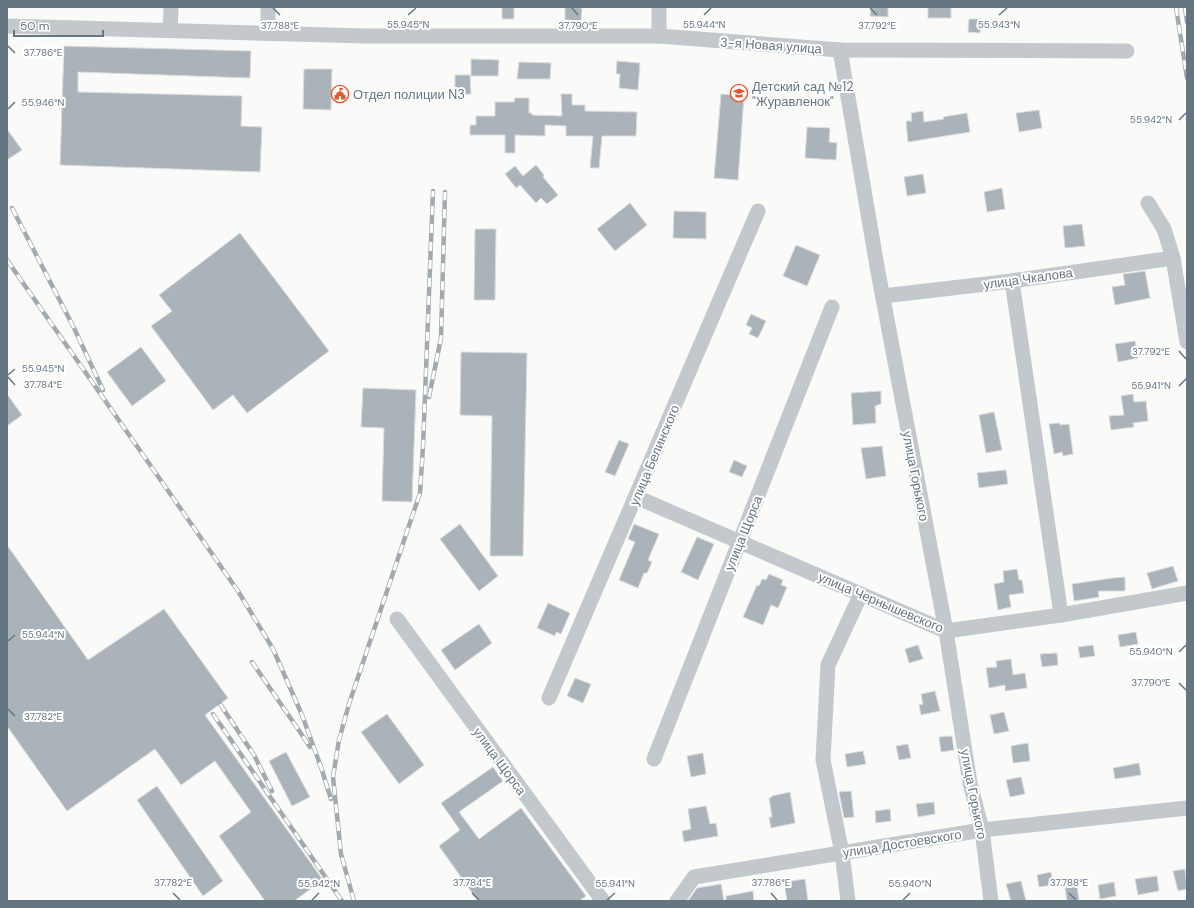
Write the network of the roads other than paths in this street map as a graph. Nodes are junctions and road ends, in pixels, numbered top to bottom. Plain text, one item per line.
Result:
1 (171, 7) edge
2 (268, 7) edge
3 (659, 7) edge
4 (7, 26) edge
5 (170, 30) junction
6 (268, 33) junction
7 (659, 36) junction
8 (840, 50) junction
9 (1127, 51) dead end
10 (1148, 203) dead end
11 (758, 211) dead end
12 (1173, 258) junction
13 (1012, 281) junction
14 (883, 296) junction
15 (832, 307) dead end
16 (1187, 342) edge
17 (636, 497) junction
18 (740, 542) junction
19 (1187, 593) edge
20 (860, 594) junction
21 (1061, 615) junction
22 (397, 619) dead end
23 (946, 631) junction
24 (549, 698) dead end
25 (654, 759) dead end
26 (1187, 808) edge
27 (982, 830) junction
28 (842, 853) junction
29 (603, 901) edge
30 (677, 901) edge
31 (848, 901) edge
32 (991, 901) edge

1 - 5 street
2 - 6 street
3 - 7 street
4 - 5 street, 3-я Новая улица
5 - 6 street, 3-я Новая улица
6 - 7 street, 3-я Новая улица
7 - 8 street, 3-я Новая улица
8 - 9 street, 3-я Новая улица
8 - 14 street, улица Горького
10 - 12 street
11 - 17 street, улица Белинского
12 - 13 street, улица Чкалова
12 - 16 street
13 - 14 street, улица Чкалова
13 - 21 street
14 - 23 street, улица Горького
15 - 18 street, улица Щорса
17 - 18 street, улица Чернышевского
17 - 24 street, улица Белинского
18 - 20 street, улица Чернышевского
18 - 25 street, улица Щорса
19 - 21 street, улица Чернышевского
20 - 23 street, улица Чернышевского
20 - 28 street
21 - 23 street, улица Чернышевского
22 - 29 street, улица Щорса
23 - 27 street, улица Горького
26 - 27 street, улица Достоевского
27 - 28 street, улица Достоевского
27 - 32 street, улица Горького
28 - 30 street, улица Достоевского
28 - 31 street

